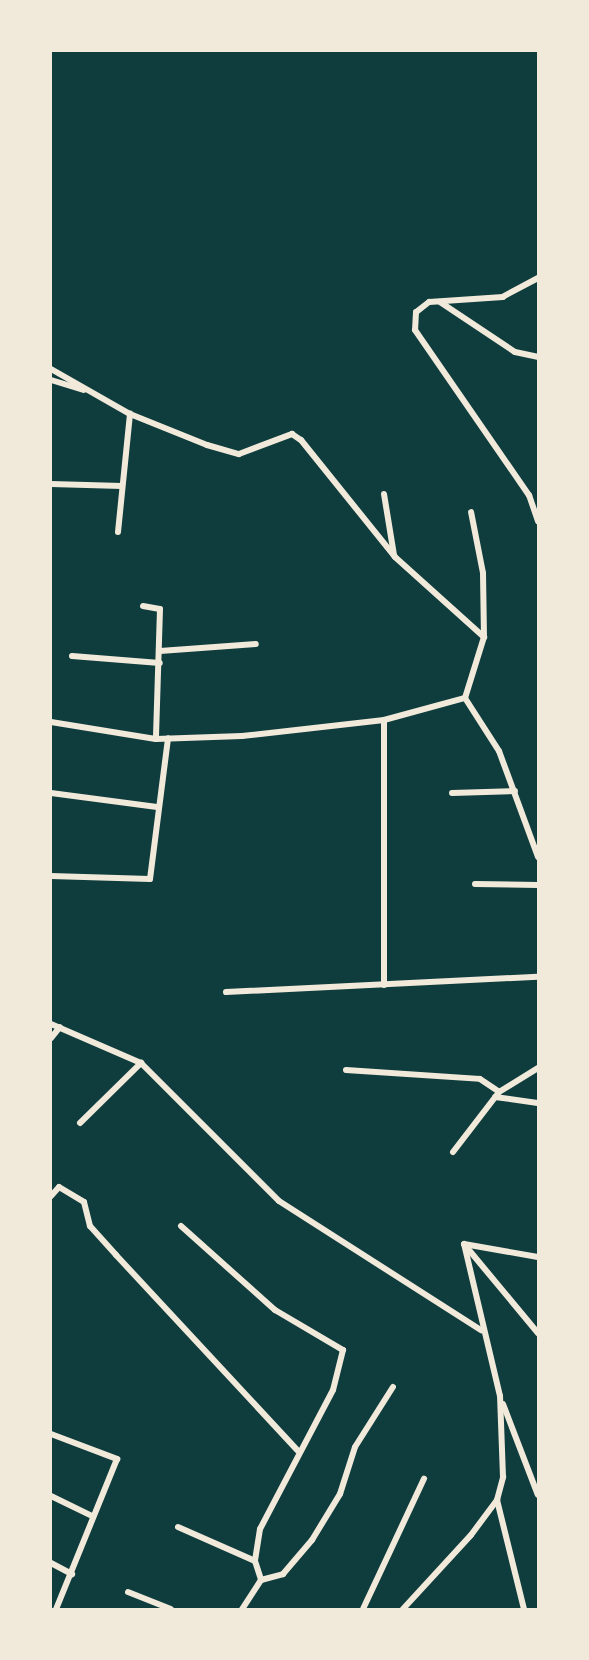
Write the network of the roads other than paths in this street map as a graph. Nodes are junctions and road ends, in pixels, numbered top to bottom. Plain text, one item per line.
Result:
1 (538, 278) edge
2 (438, 300) junction
3 (538, 357) edge
4 (51, 369) edge
5 (51, 380) edge
6 (100, 394) junction
7 (130, 414) junction
8 (51, 484) edge
9 (122, 486) junction
10 (384, 494) dead end
11 (471, 512) dead end
12 (538, 520) edge
13 (118, 532) dead end
14 (395, 557) junction
15 (143, 606) dead end
16 (484, 637) junction
17 (256, 643) dead end
18 (160, 651) junction
19 (72, 656) dead end
20 (160, 663) junction
21 (466, 698) junction
22 (384, 720) junction
23 (51, 722) edge
24 (168, 738) junction
25 (156, 739) junction
26 (514, 791) junction
27 (51, 793) edge
28 (452, 793) dead end
29 (158, 807) junction
30 (538, 854) edge
31 (51, 876) edge
32 (475, 884) dead end
33 (538, 885) edge
34 (538, 977) edge
35 (384, 985) junction
36 (226, 992) dead end
37 (51, 1024) edge
38 (60, 1027) junction
39 (51, 1038) edge
40 (141, 1063) junction
41 (538, 1068) edge
42 (346, 1070) dead end
43 (497, 1094) junction
44 (538, 1104) edge
45 (80, 1123) dead end
46 (453, 1152) dead end
47 (51, 1196) edge
48 (181, 1226) dead end
49 (464, 1244) junction
50 (538, 1257) edge
51 (481, 1329) junction
52 (538, 1333) edge
53 (393, 1387) dead end
54 (500, 1396) junction
55 (51, 1434) edge
56 (298, 1451) junction
57 (424, 1479) dead end
58 (538, 1495) edge
59 (51, 1496) edge
60 (497, 1500) junction
61 (92, 1516) junction
62 (178, 1527) dead end
63 (255, 1561) junction
64 (51, 1563) edge
65 (72, 1574) junction
66 (261, 1580) junction
67 (128, 1592) dead end
68 (56, 1609) edge
69 (171, 1609) edge
70 (242, 1609) edge
71 (363, 1609) edge
72 (403, 1609) edge
73 (524, 1609) edge

1 - 2 street
2 - 3 street
2 - 12 street
4 - 6 street
5 - 6 street
6 - 7 street
7 - 9 street
7 - 14 street
8 - 9 street
9 - 13 street
10 - 14 street
11 - 16 street
14 - 16 street
15 - 18 street
16 - 21 street
17 - 18 street
18 - 20 street
19 - 20 street
20 - 25 street
21 - 22 street
21 - 26 street
22 - 24 street
22 - 35 street
23 - 25 street
24 - 25 street
24 - 29 street
26 - 28 street
26 - 30 street
27 - 29 street
29 - 31 street
32 - 33 street
34 - 35 street
35 - 36 street
37 - 38 street
38 - 39 street
38 - 40 street
40 - 45 street
40 - 51 street
41 - 43 street
42 - 43 street
43 - 44 street
43 - 46 street
47 - 56 street
48 - 56 street
49 - 50 street
49 - 51 street
49 - 52 street
51 - 54 street
53 - 66 street
54 - 58 street
54 - 60 street
55 - 61 street
56 - 63 street
57 - 71 street
59 - 61 street
60 - 72 street
60 - 73 street
61 - 65 street
62 - 63 street
63 - 66 street
64 - 65 street
65 - 68 street
66 - 70 street
67 - 69 street

